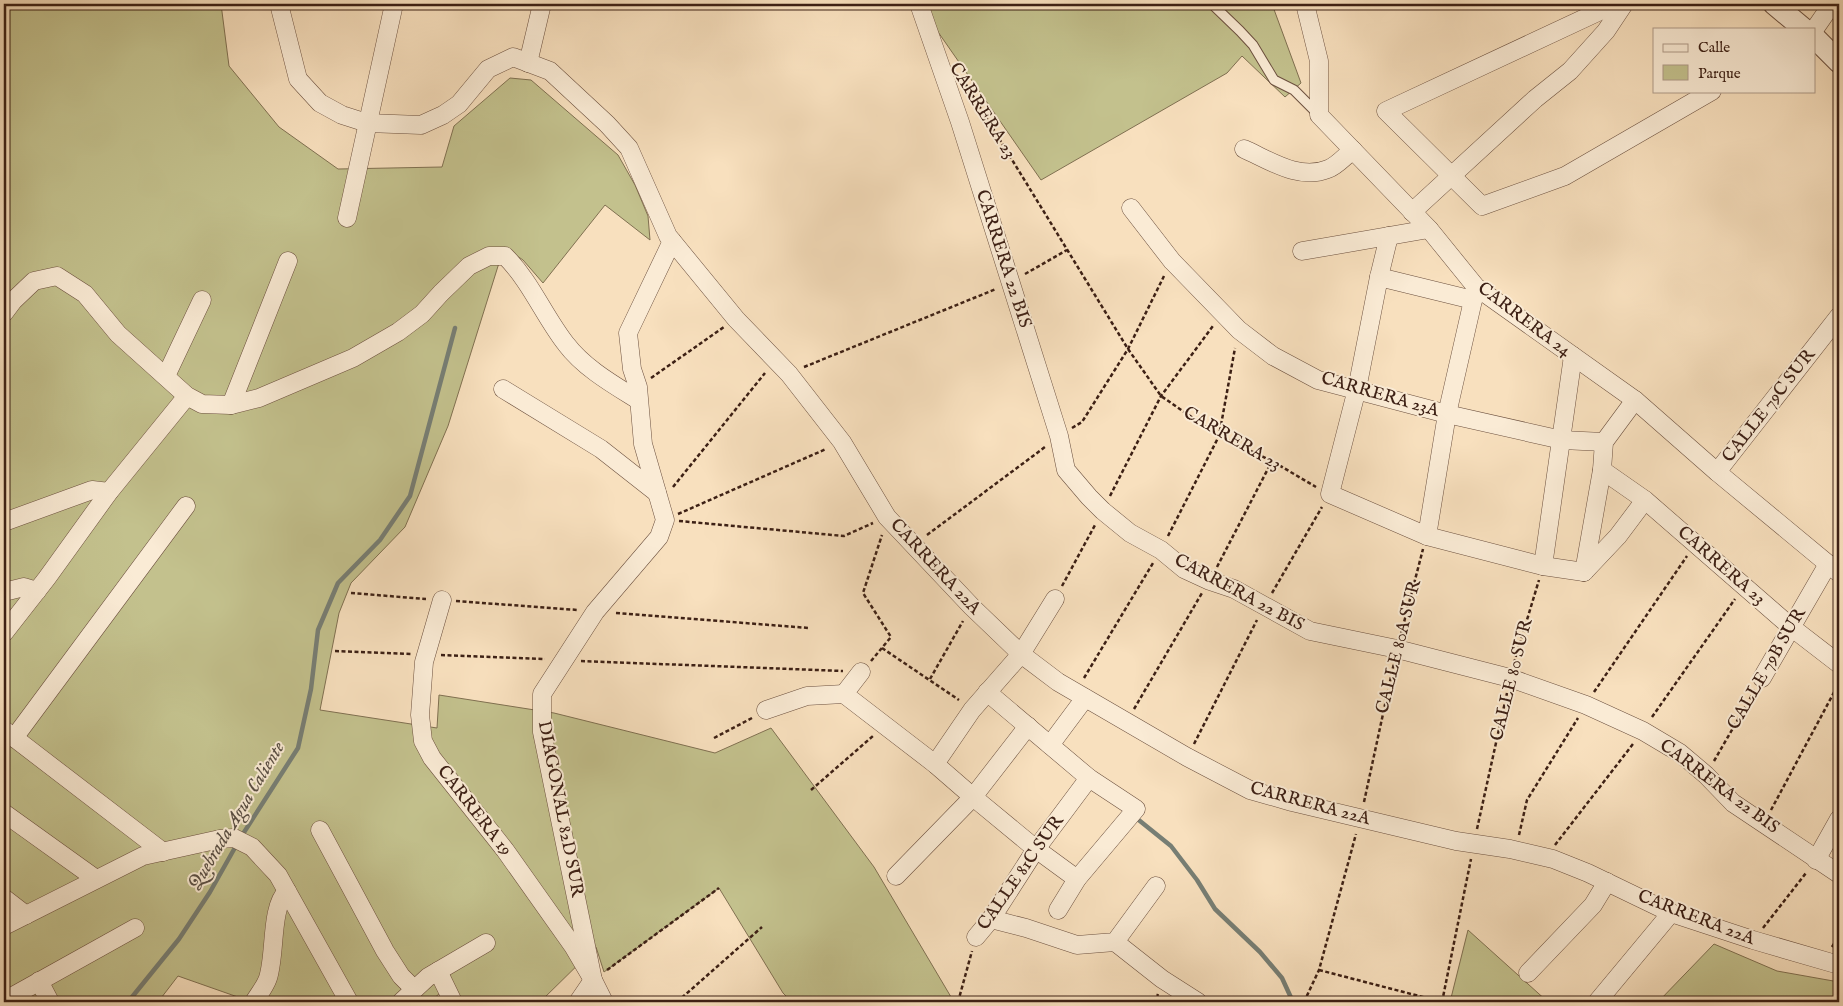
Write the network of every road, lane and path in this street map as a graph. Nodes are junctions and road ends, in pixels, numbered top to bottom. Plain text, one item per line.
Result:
1 (278, 4) edge
2 (394, 4) edge
3 (542, 4) edge
4 (919, 4) edge
5 (1212, 4) edge
6 (1305, 4) edge
7 (1615, 4) edge
8 (1624, 4) edge
9 (1774, 4) edge
10 (1832, 4) edge
11 (1803, 28) edge
12 (1815, 28) edge
13 (1816, 39) edge
14 (1839, 62) edge
15 (528, 63) junction
16 (960, 76) dead end
17 (1710, 92) edge
18 (1319, 115) junction
19 (367, 122) junction
20 (1244, 149) dead end
21 (1353, 150) junction
22 (1452, 176) junction
23 (1131, 208) dead end
24 (1412, 212) junction
25 (347, 218) dead end
26 (1429, 230) junction
27 (1389, 236) junction
28 (672, 241) junction
29 (1067, 250) junction
30 (1302, 251) dead end
31 (288, 261) dead end
32 (1378, 277) junction
33 (1011, 283) junction
34 (1475, 293) junction
35 (202, 300) dead end
36 (4, 313) edge
37 (1222, 314) junction
38 (1839, 316) edge
39 (736, 319) junction
40 (1239, 330) junction
41 (1573, 356) junction
42 (775, 361) junction
43 (789, 374) junction
44 (166, 376) junction
45 (503, 389) dead end
46 (1357, 389) junction
47 (638, 394) junction
48 (187, 396) junction
49 (1160, 396) junction
50 (1635, 400) junction
51 (231, 404) junction
52 (1446, 414) junction
53 (1219, 436) junction
54 (1562, 440) junction
55 (842, 442) junction
56 (1604, 442) junction
57 (1602, 470) junction
58 (1717, 472) junction
59 (109, 492) junction
60 (1330, 494) junction
61 (659, 497) junction
62 (1645, 500) junction
63 (186, 506) dead end
64 (1103, 511) junction
65 (887, 517) junction
66 (665, 520) junction
67 (4, 522) edge
68 (1427, 536) junction
69 (1161, 550) junction
70 (1543, 566) junction
71 (1833, 568) edge
72 (1584, 572) junction
73 (37, 591) junction
74 (4, 592) edge
75 (1055, 599) joint
76 (442, 600) dead end
77 (1265, 605) junction
78 (972, 606) junction
79 (1791, 627) junction
80 (4, 633) edge
81 (882, 648) junction
82 (1397, 649) junction
83 (335, 651) dead end
84 (426, 654) junction
85 (1021, 654) junction
86 (563, 660) junction
87 (1839, 664) edge
88 (861, 672) junction
89 (1510, 678) junction
90 (1762, 678) joint
91 (930, 679) junction
92 (1839, 683) edge
93 (987, 692) junction
94 (844, 694) junction
95 (1080, 695) junction
96 (766, 710) joint
97 (972, 710) junction
98 (885, 725) junction
99 (1028, 726) junction
100 (9, 734) edge
101 (714, 738) dead end
102 (1050, 745) junction
103 (1187, 757) junction
104 (935, 764) junction
105 (1706, 775) junction
106 (1089, 778) junction
107 (811, 790) dead end
108 (973, 797) junction
109 (4, 813) edge
110 (1360, 818) junction
111 (1839, 819) edge
112 (1764, 822) junction
113 (320, 830) dead end
114 (1474, 844) junction
115 (1036, 849) junction
116 (163, 852) junction
117 (1816, 860) junction
118 (1839, 874) edge
119 (896, 876) dead end
120 (96, 879) junction
121 (1077, 879) junction
122 (1607, 882) junction
123 (1156, 886) dead end
124 (719, 888) dead end
125 (287, 891) junction
126 (4, 898) edge
127 (1058, 910) dead end
128 (1672, 913) junction
129 (26, 915) junction
130 (991, 919) junction
131 (4, 926) edge
132 (762, 927) dead end
133 (135, 928) dead end
134 (976, 937) joint
135 (1753, 940) junction
136 (1115, 942) junction
137 (486, 943) dead end
138 (1839, 965) edge
139 (1319, 970) junction
140 (438, 971) junction
141 (1528, 973) dead end
142 (594, 980) junction
143 (39, 982) junction
144 (414, 989) junction
145 (4, 1001) edge
146 (1193, 1001) edge
147 (50, 1002) edge
148 (254, 1002) edge
149 (348, 1002) edge
150 (401, 1002) edge
151 (453, 1002) edge
152 (578, 1002) edge
153 (604, 1002) edge
154 (678, 1002) edge
155 (958, 1002) edge
156 (1304, 1002) edge
157 (1442, 1002) edge
158 (1597, 1002) edge

1 - 19 street, CARRERA 22A
2 - 19 street
3 - 15 street
4 - 33 street, CARRERA 22 BIS
5 - 18 lane
6 - 18 street
7 - 22 street
8 - 22 street
9 - 11 street
10 - 12 street
13 - 14 street
15 - 19 street, CARRERA 22A
15 - 28 street, CARRERA 22A
16 - 29 path, CARRERA 23
17 - 22 street
18 - 21 street, CARRERA 24
19 - 25 street
20 - 21 street
21 - 24 street, CARRERA 24
22 - 24 street
23 - 37 street, CARRERA 23A
24 - 26 street, CARRERA 24
26 - 27 street
26 - 34 street, CARRERA 24
27 - 30 street
27 - 32 street
28 - 39 street, CARRERA 22A
28 - 47 street
29 - 33 path
29 - 49 path, CARRERA 23
31 - 51 street
32 - 34 street
32 - 46 street
33 - 43 path
33 - 64 street, CARRERA 22 BIS
34 - 41 street, CARRERA 24
34 - 52 street
35 - 44 street
36 - 44 street
37 - 40 street, CARRERA 23A
37 - 49 path
38 - 58 street, CALLE 79C SUR
39 - 42 street, CARRERA 22A
39 - 47 path
40 - 46 street, CARRERA 23A
40 - 53 path
41 - 50 street, CARRERA 24
41 - 54 street
42 - 43 street, CARRERA 22A
42 - 61 path
43 - 55 street, CARRERA 22A
44 - 48 street
45 - 61 street
46 - 52 street, CARRERA 23A
46 - 60 street
47 - 51 street
47 - 61 street
48 - 51 street
48 - 59 street
49 - 53 path, CARRERA 23
49 - 64 path
50 - 56 street
50 - 58 street, CARRERA 24
52 - 54 street, CARRERA 23A
52 - 68 street
53 - 60 path, CARRERA 23
53 - 69 path
54 - 56 street, CARRERA 23A
54 - 70 street
55 - 65 street, CARRERA 22A
55 - 66 path
56 - 57 street
57 - 62 street, CARRERA 23
57 - 72 street
58 - 71 street, CARRERA 24
59 - 67 street
59 - 73 street
60 - 68 street
60 - 77 path
61 - 66 street
62 - 72 street
62 - 79 street, CARRERA 23
63 - 100 street
64 - 69 street, CARRERA 22 BIS
64 - 75 path
65 - 66 path
65 - 78 street, CARRERA 22A
65 - 81 path
66 - 86 street, DIAGONAL 82D SUR
68 - 70 street
68 - 82 path, CALLE 80A SUR
69 - 77 street, CARRERA 22 BIS
69 - 95 path
70 - 72 street
70 - 89 path, CALLE 80 SUR
71 - 79 street, CALLE 79B SUR
73 - 74 street
73 - 80 street
75 - 85 street
76 - 84 street, CARRERA 19
77 - 82 street, CARRERA 22 BIS
77 - 103 path
78 - 85 street, CARRERA 22A
78 - 91 path
79 - 87 street, CARRERA 23
79 - 90 street, CALLE 79B SUR
81 - 88 path
81 - 91 path
82 - 89 street, CARRERA 22 BIS
82 - 110 path, CALLE 80A SUR
83 - 84 path
84 - 86 path
84 - 142 street, CARRERA 19
85 - 93 street
85 - 95 street, CARRERA 22A
86 - 88 path
86 - 142 street, DIAGONAL 82D SUR
88 - 94 street
89 - 105 street, CARRERA 22 BIS
89 - 114 path, CALLE 80 SUR
90 - 105 path, CALLE 79B SUR
91 - 97 path
92 - 112 path
93 - 97 street
93 - 99 street
94 - 96 street
94 - 98 street
95 - 102 street
95 - 103 street, CARRERA 22A
96 - 101 path
97 - 104 street
98 - 104 street
98 - 107 path
99 - 102 street
99 - 108 street
100 - 116 street
102 - 106 street
103 - 110 street, CARRERA 22A
104 - 108 street
105 - 112 street, CARRERA 22 BIS
106 - 115 street, CALLE 81C SUR
106 - 121 street
108 - 115 street
108 - 119 street
109 - 120 street
110 - 114 street, CARRERA 22A
110 - 139 path, CALLE 80A SUR
111 - 117 street
112 - 117 street, CARRERA 22 BIS
113 - 144 street
114 - 122 street, CARRERA 22A
114 - 157 path, CALLE 80 SUR
115 - 121 street
115 - 130 street, CALLE 81C SUR
116 - 120 street
116 - 125 street
117 - 118 street, CARRERA 22 BIS
117 - 135 path
120 - 129 street
121 - 127 street
122 - 128 street, CARRERA 22A
122 - 141 street
123 - 136 street
124 - 142 path
125 - 148 street
125 - 149 street
126 - 129 street
128 - 135 street, CARRERA 22A
128 - 158 street
129 - 131 street
130 - 134 street, CALLE 81C SUR
130 - 136 street
132 - 154 path
133 - 143 street
134 - 155 path, CALLE 81C SUR
135 - 138 street, CARRERA 22A
136 - 146 street
137 - 140 street
139 - 156 path, CALLE 80A SUR
139 - 157 path
140 - 144 street
140 - 151 street
142 - 152 street
142 - 153 street, CARRERA 19
143 - 145 street
143 - 147 street
144 - 150 street

